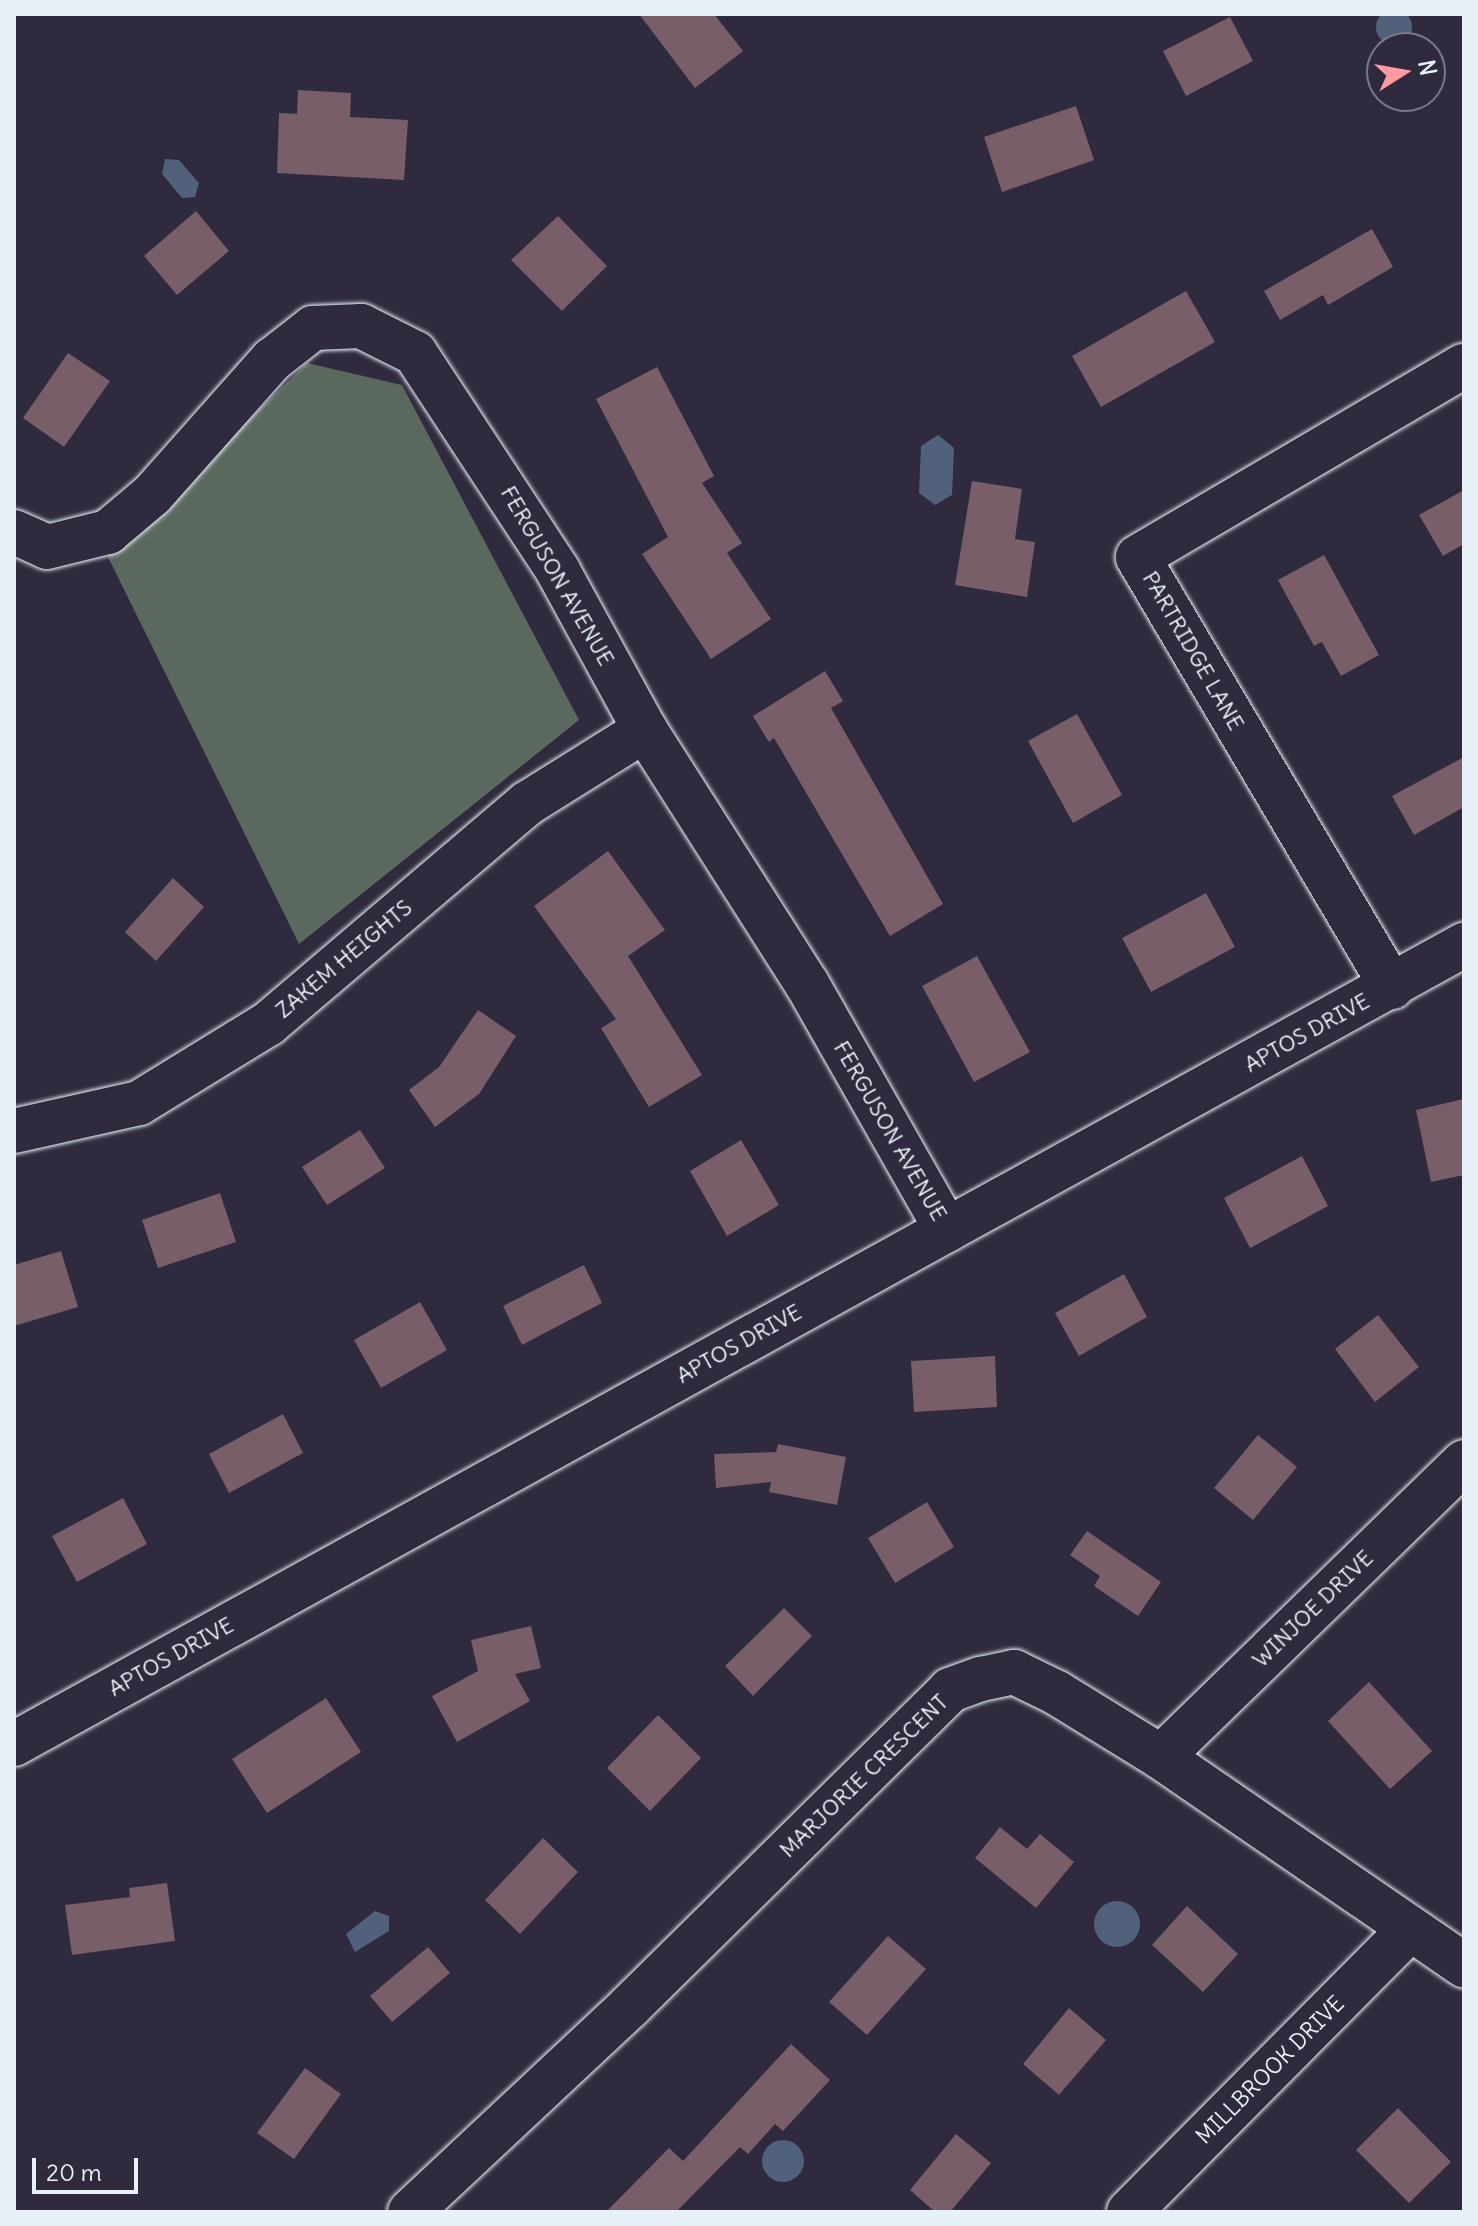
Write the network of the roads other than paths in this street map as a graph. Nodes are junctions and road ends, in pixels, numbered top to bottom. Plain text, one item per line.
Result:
1 (1464, 366) edge
2 (14, 532) edge
3 (645, 730) junction
4 (1464, 945) edge
5 (1392, 987) junction
6 (14, 1131) edge
7 (947, 1230) junction
8 (1464, 1462) edge
9 (14, 1744) edge
10 (1161, 1757) junction
11 (1410, 1929) junction
12 (1464, 1965) edge
13 (410, 2212) edge
14 (1129, 2212) edge

1 - 5 street, PARTRIDGE LANE
2 - 3 street, FERGUSON AVENUE
3 - 6 street, ZAKEM HEIGHTS
3 - 7 street, FERGUSON AVENUE
4 - 5 street, APTOS DRIVE
5 - 7 street, APTOS DRIVE
7 - 9 street, APTOS DRIVE
8 - 10 street, WINJOE DRIVE
10 - 11 street, MARJORIE CRESCENT
10 - 13 street, MARJORIE CRESCENT
11 - 12 street, MARJORIE CRESCENT
11 - 14 street, MILLBROOK DRIVE

